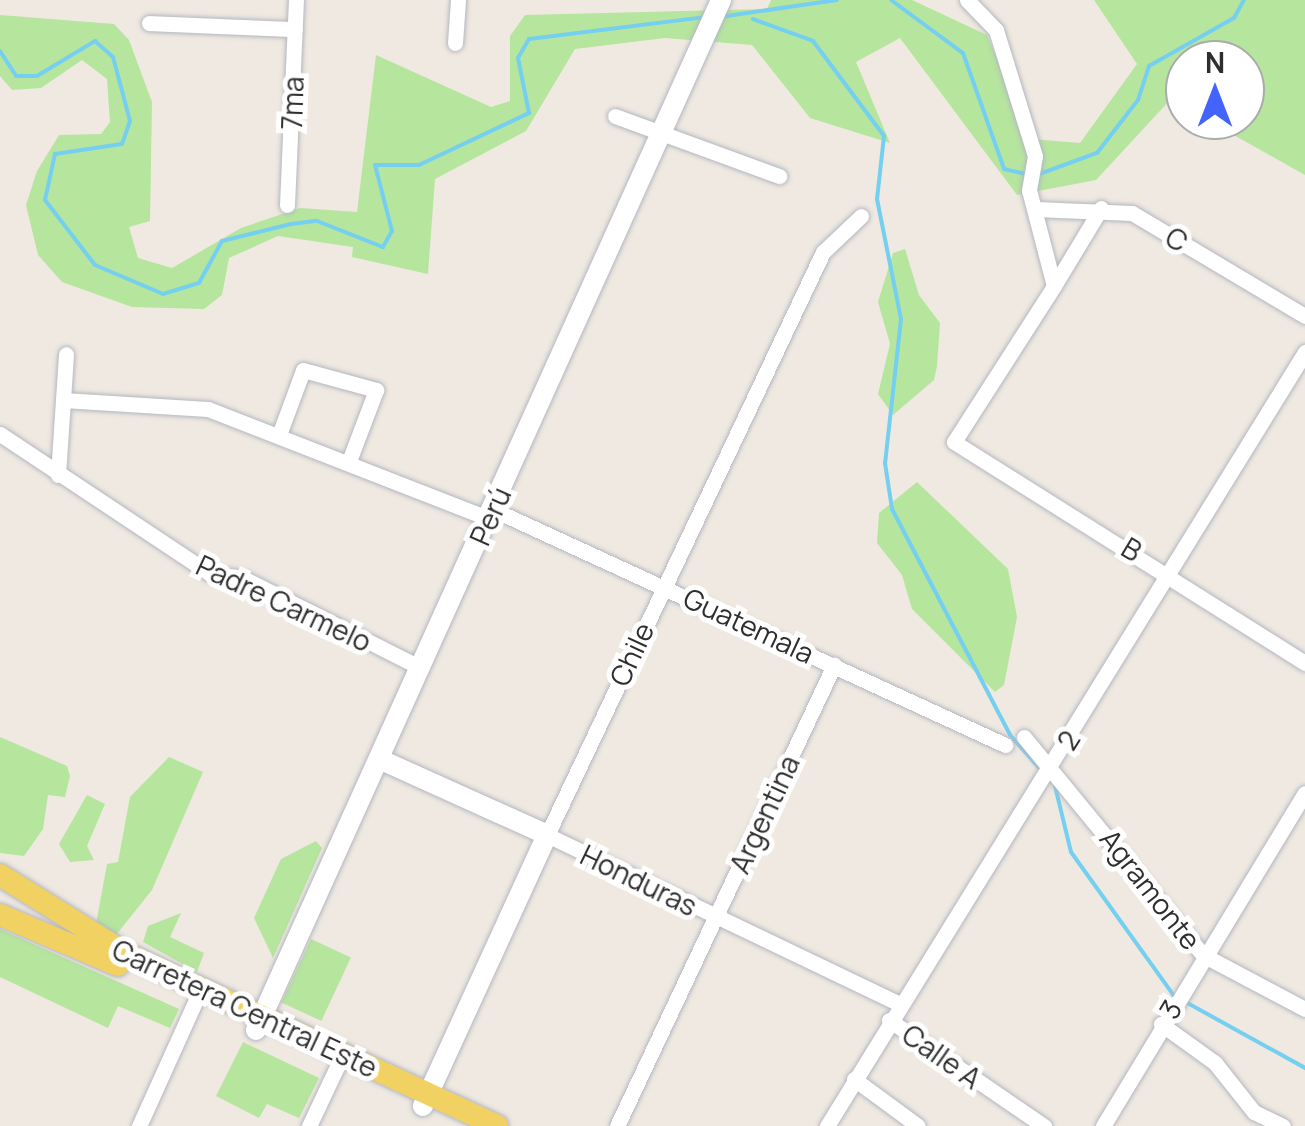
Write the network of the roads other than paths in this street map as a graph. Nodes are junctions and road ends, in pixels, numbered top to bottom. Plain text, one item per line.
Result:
1 (296, 0) edge
2 (458, 0) edge
3 (721, 0) edge
4 (968, 0) edge
5 (150, 23) dead end
6 (295, 29) junction
7 (455, 43) dead end
8 (615, 116) dead end
9 (663, 136) junction
10 (779, 176) dead end
11 (287, 205) dead end
12 (1101, 208) junction
13 (1035, 209) junction
14 (861, 216) dead end
15 (1054, 286) junction
16 (1305, 316) edge
17 (1305, 352) edge
18 (66, 354) dead end
19 (63, 400) junction
20 (0, 434) edge
21 (279, 435) junction
22 (350, 461) junction
23 (58, 475) junction
24 (490, 514) junction
25 (1172, 573) junction
26 (663, 585) junction
27 (1305, 662) edge
28 (834, 665) junction
29 (421, 668) junction
30 (1024, 736) dead end
31 (1005, 745) dead end
32 (379, 759) junction
33 (1053, 764) junction
34 (1305, 793) edge
35 (548, 835) junction
36 (0, 875) edge
37 (22, 890) junction
38 (44, 907) junction
39 (5, 917) edge
40 (715, 918) junction
41 (34, 929) junction
42 (1203, 956) junction
43 (195, 1002) junction
44 (899, 1004) junction
45 (1305, 1009) edge
46 (262, 1016) junction
47 (889, 1020) junction
48 (1161, 1024) junction
49 (339, 1060) junction
50 (854, 1079) junction
51 (426, 1100) junction
52 (139, 1126) edge
53 (309, 1126) edge
54 (466, 1126) edge
55 (497, 1126) edge
56 (617, 1126) edge
57 (827, 1126) edge
58 (918, 1126) edge
59 (1044, 1126) edge
60 (1103, 1126) edge
61 (1283, 1126) edge

1 - 6 street, 7ma
2 - 7 street
3 - 9 street, Perú
4 - 13 street
5 - 6 street
6 - 11 street, 7ma
8 - 9 street
9 - 10 street
9 - 24 street, Perú
12 - 13 street, C
12 - 15 street
12 - 16 street, C
13 - 15 street
14 - 26 street, Chile
15 - 25 street, B
17 - 25 street, 2
18 - 19 street
19 - 21 street, Guatemala
19 - 23 street
20 - 23 street, Padre Carmelo
21 - 22 street, Guatemala
21 - 22 street
22 - 24 street, Guatemala
23 - 29 street, Padre Carmelo
24 - 26 street, Guatemala
24 - 29 street, Perú
25 - 27 street, B
25 - 33 street, 2
26 - 28 street, Guatemala
26 - 35 street, Chile
28 - 31 street, Guatemala
28 - 40 street, Argentina
29 - 32 street, Perú
30 - 33 street, Agramonte
32 - 35 street, Honduras
32 - 46 street, Perú
33 - 42 street, Agramonte
33 - 44 street, 2
34 - 42 street, 3
35 - 40 street, Honduras
35 - 51 street, Chile
36 - 37 main road, Carretera Central Este
37 - 38 main road, Carretera Central Este
37 - 39 main road
38 - 41 main road
38 - 46 main road, Carretera Central Este
39 - 41 main road, Carretera Central Este
40 - 44 street, Honduras
40 - 56 street, Argentina
41 - 43 main road, Carretera Central Este
42 - 45 street, Agramonte
42 - 48 street, 3
43 - 46 main road, Carretera Central Este
43 - 52 street
44 - 47 street, 2
46 - 49 main road, Carretera Central Este
47 - 50 street, 2
47 - 59 street, Calle A
48 - 60 street, 3
48 - 61 street
49 - 51 main road, Carretera Central Este
49 - 53 street
50 - 57 street, 2
50 - 58 street
51 - 54 main road, Carretera Central Este
51 - 55 main road, Carretera Central Este

